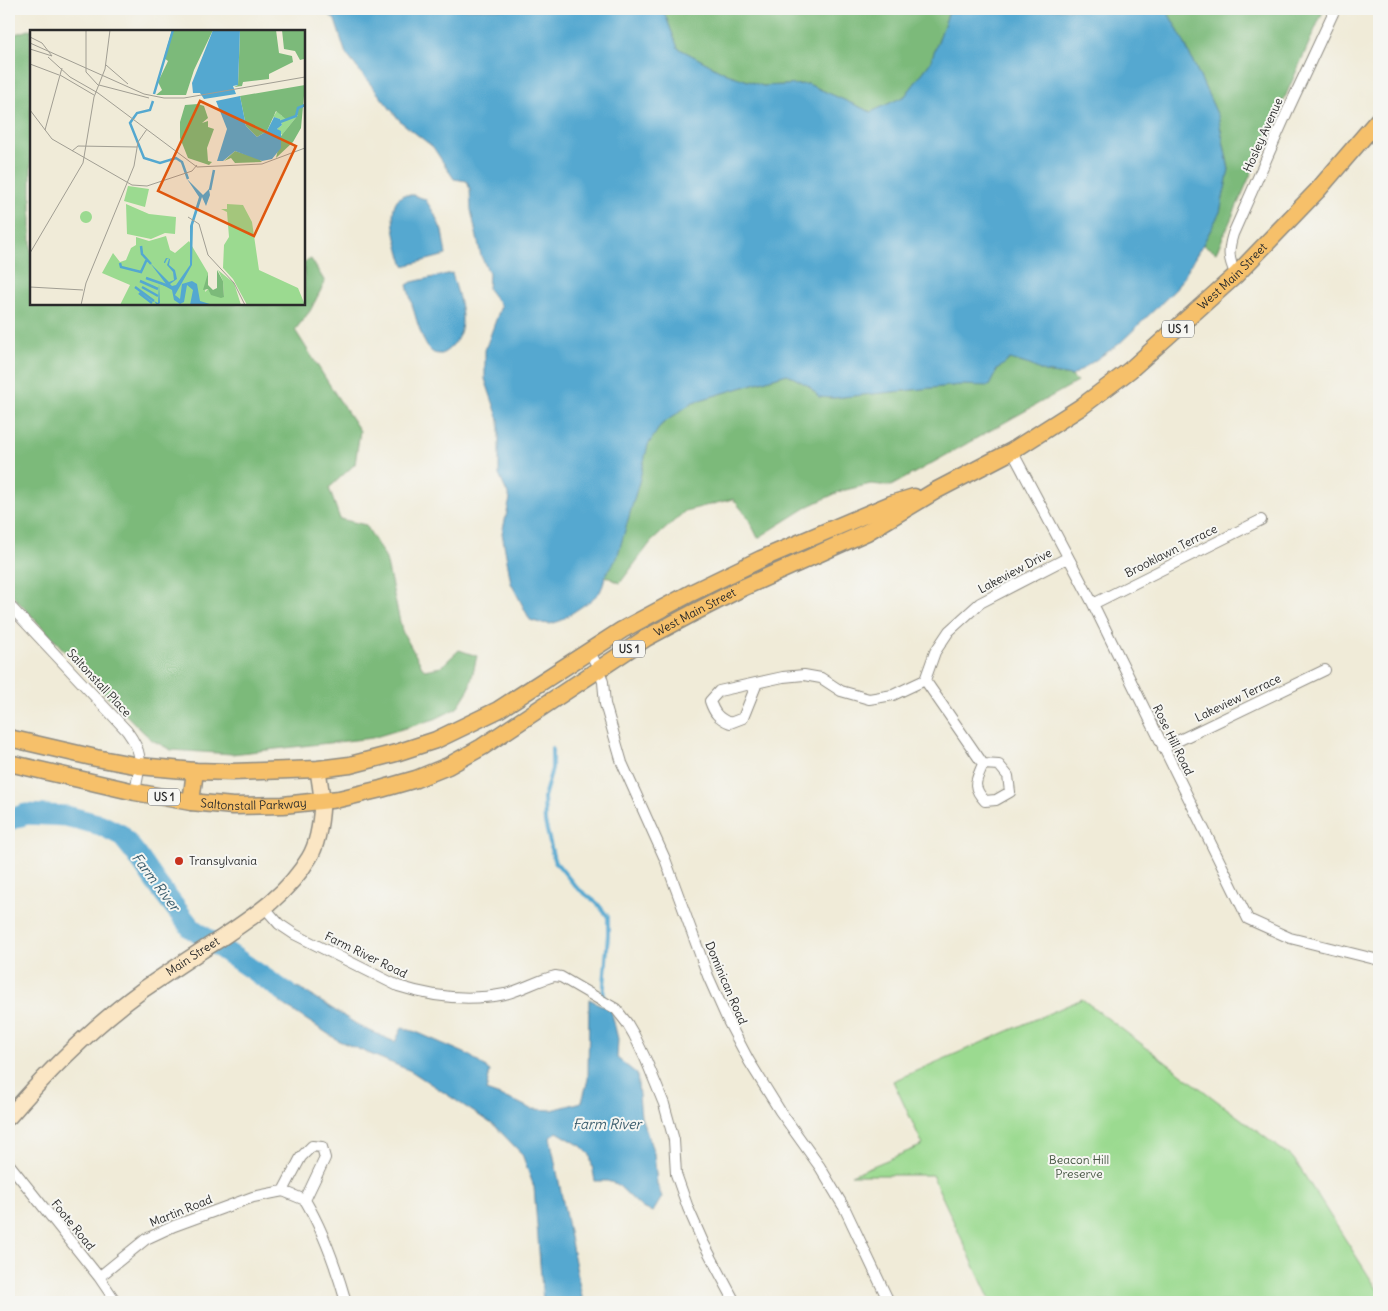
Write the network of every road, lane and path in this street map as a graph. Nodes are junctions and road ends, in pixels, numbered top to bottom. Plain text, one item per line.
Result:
1 (1335, 9) edge
2 (1379, 119) edge
3 (1236, 275) junction
4 (1012, 451) junction
5 (937, 490) junction
6 (1261, 520) dead end
7 (1067, 558) junction
8 (1093, 604) junction
9 (9, 605) edge
10 (589, 651) junction
11 (599, 669) junction
12 (1325, 670) dead end
13 (925, 680) junction
14 (757, 683) junction
15 (9, 738) edge
16 (1163, 748) junction
17 (9, 764) edge
18 (983, 764) dead end
19 (140, 766) junction
20 (318, 769) junction
21 (195, 771) junction
22 (135, 792) junction
23 (192, 802) junction
24 (322, 802) junction
25 (265, 908) junction
26 (1379, 960) edge
27 (9, 1117) edge
28 (9, 1164) edge
29 (284, 1191) junction
30 (305, 1200) junction
31 (99, 1277) junction
32 (116, 1302) edge
33 (346, 1302) edge
34 (735, 1302) edge
35 (889, 1302) edge

1 - 3 street, Hosley Avenue
2 - 3 main road, West Main Street / US 1
3 - 4 main road, West Main Street / US 1
4 - 5 main road, West Main Street / US 1
4 - 7 street, Rose Hill Road
5 - 10 main road, West Main Street / US 1
5 - 11 main road, West Main Street / US 1
6 - 8 street, Brooklawn Terrace
7 - 8 street, Rose Hill Road
7 - 13 street, Lakeview Drive
8 - 16 street, Rose Hill Road
9 - 19 street, Saltonstall Place
10 - 11 street, Dominican Road
10 - 20 main road, West Main Street / US 1
11 - 24 main road, West Main Street / US 1
11 - 35 street, Dominican Road
12 - 16 street, Lakeview Terrace
13 - 14 street
13 - 18 street
14 - 14 street
15 - 19 main road, US 1
16 - 26 street, Rose Hill Road
17 - 22 main road, Saltonstall Parkway / US 1
19 - 21 main road, US 1
19 - 22 street, Saltonstall Place
20 - 21 main road, US 1
20 - 24 main road, Main Street
21 - 23 main road
22 - 23 main road, Saltonstall Parkway / US 1
23 - 24 main road, Saltonstall Parkway / US 1
24 - 25 main road, Main Street
25 - 27 main road, Main Street
25 - 34 street, Farm River Road
28 - 31 street, Foote Road
29 - 30 street
29 - 30 street
29 - 31 street, Martin Road
30 - 33 street
31 - 32 street, Foote Road

